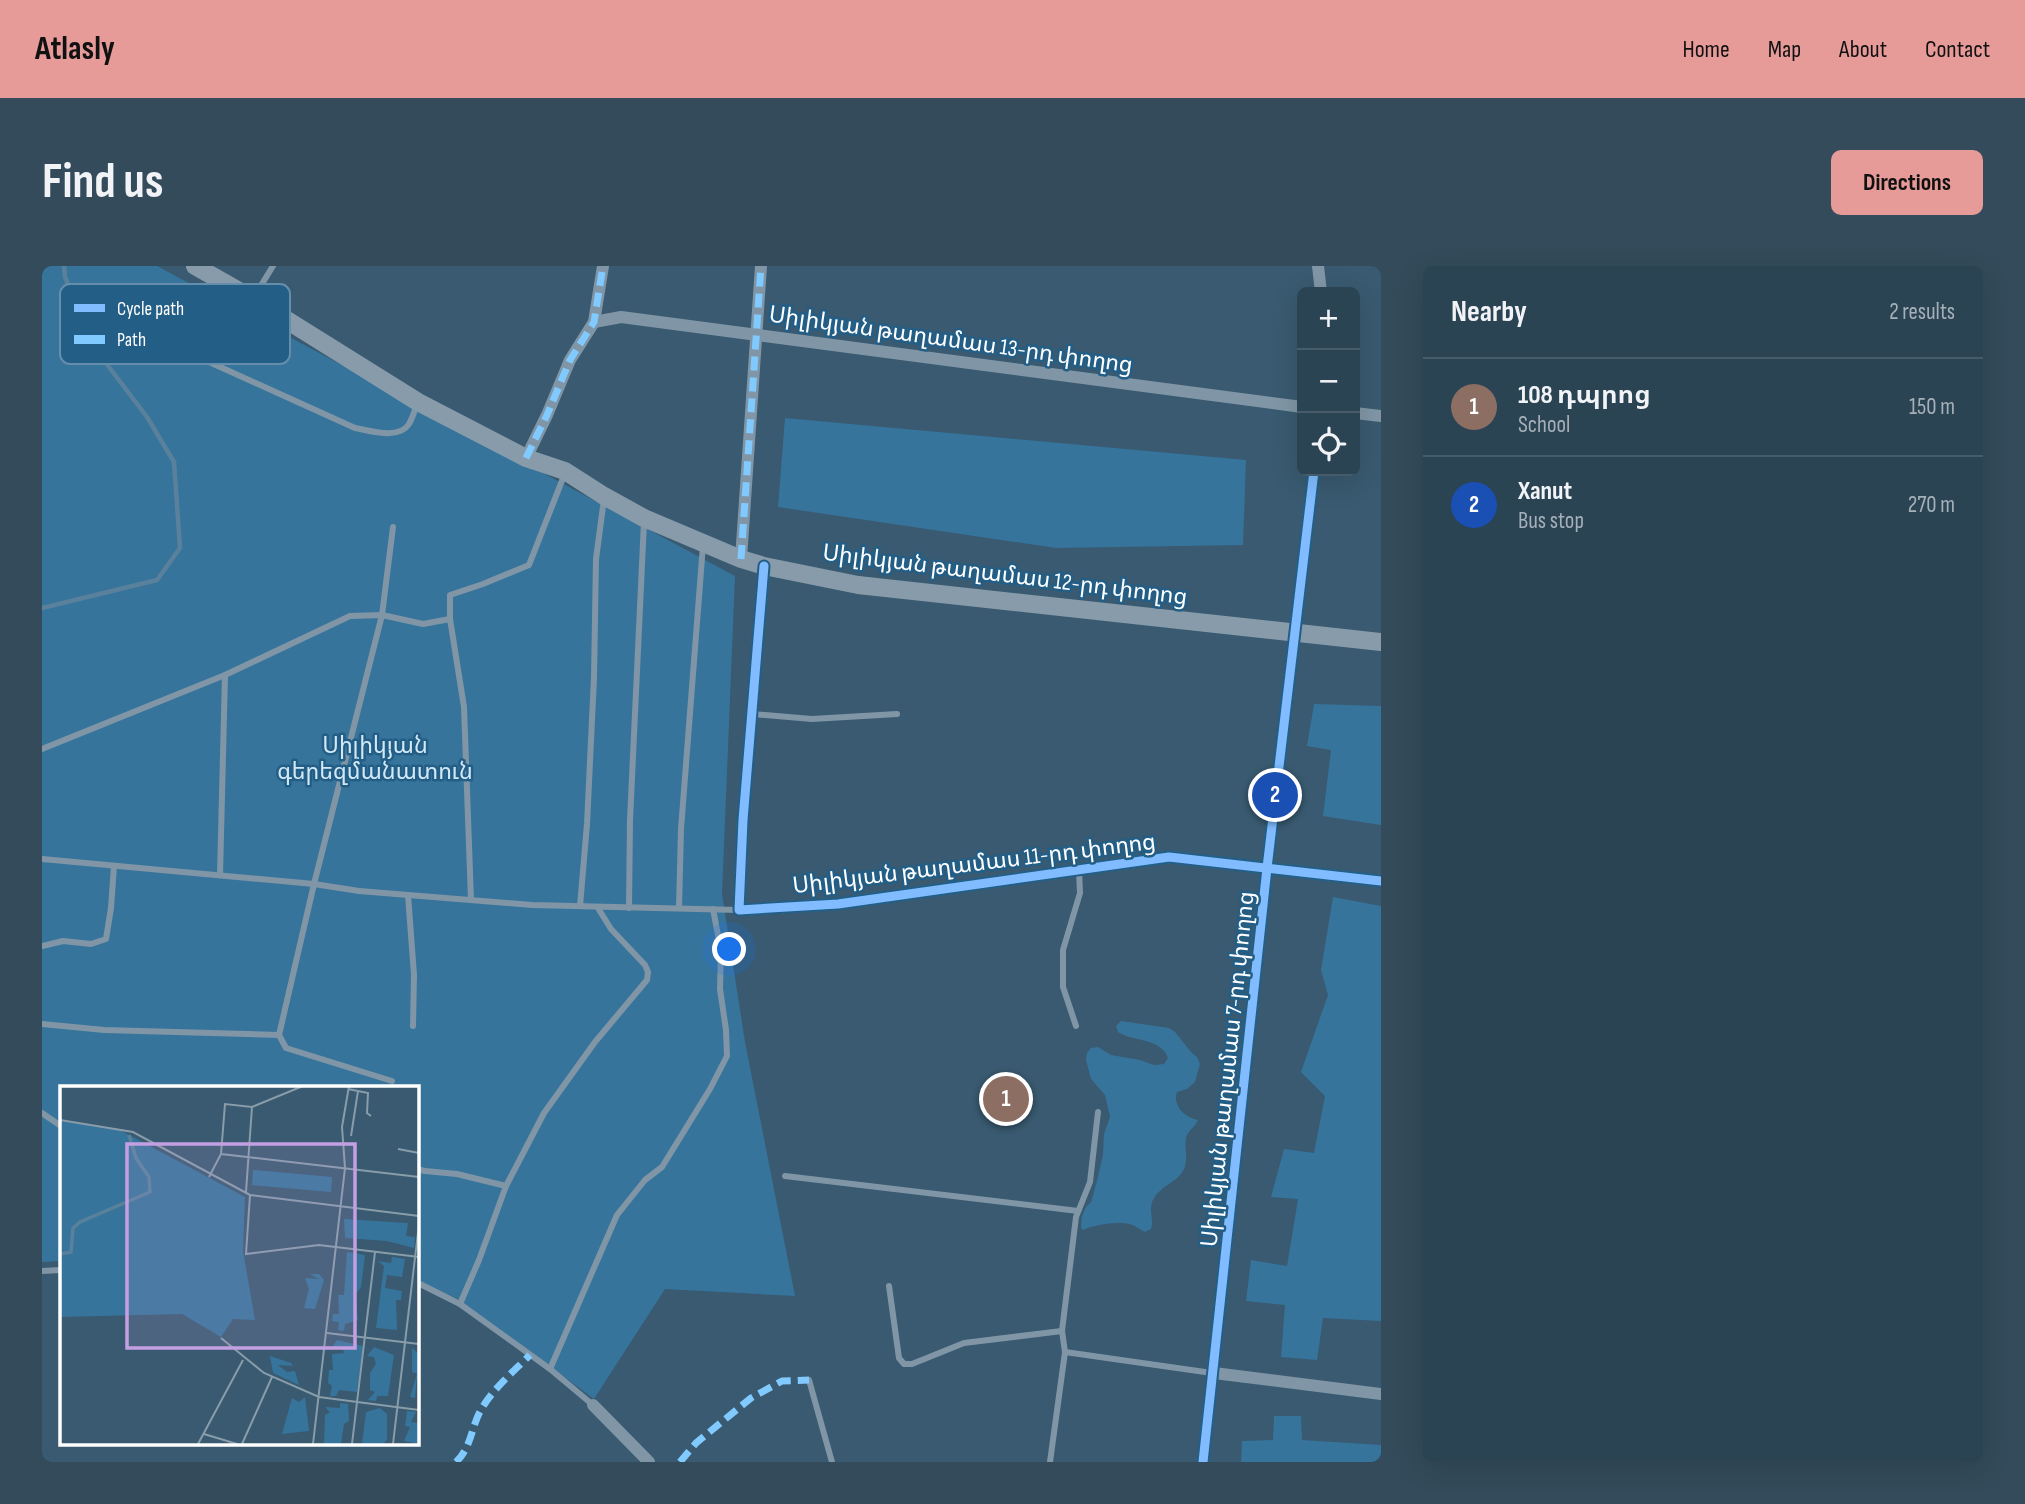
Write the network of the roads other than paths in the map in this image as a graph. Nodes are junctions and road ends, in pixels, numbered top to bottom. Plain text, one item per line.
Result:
1 (195, 266) edge
2 (273, 266) edge
3 (603, 266) edge
4 (761, 266) edge
5 (1318, 266) edge
6 (227, 284) edge
7 (262, 284) edge
8 (1320, 287) edge
9 (290, 322) edge
10 (594, 322) junction
11 (755, 334) junction
12 (216, 364) edge
13 (418, 402) junction
14 (1297, 406) edge
15 (1360, 414) edge
16 (1381, 416) edge
17 (526, 458) junction
18 (565, 471) junction
19 (1313, 476) edge
20 (604, 496) junction
21 (644, 518) junction
22 (393, 527) dead end
23 (704, 543) junction
24 (741, 559) junction
25 (764, 566) junction
26 (382, 615) junction
27 (450, 620) junction
28 (1294, 632) junction
29 (1381, 642) edge
30 (225, 675) junction
31 (751, 714) junction
32 (897, 714) dead end
33 (42, 749) edge
34 (42, 859) edge
35 (114, 866) junction
36 (1267, 868) junction
37 (1079, 870) junction
38 (220, 875) junction
39 (1381, 881) edge
40 (314, 884) junction
41 (408, 895) junction
42 (471, 900) junction
43 (580, 906) junction
44 (598, 908) junction
45 (629, 908) junction
46 (680, 908) junction
47 (713, 909) junction
48 (739, 910) junction
49 (42, 946) edge
50 (42, 1024) edge
51 (413, 1026) dead end
52 (1076, 1026) dead end
53 (279, 1035) junction
54 (392, 1081) dead end
55 (1098, 1112) dead end
56 (42, 1113) edge
57 (60, 1125) edge
58 (418, 1169) edge
59 (785, 1175) dead end
60 (506, 1186) junction
61 (1078, 1211) junction
62 (60, 1270) edge
63 (42, 1271) edge
64 (418, 1283) edge
65 (889, 1286) dead end
66 (460, 1304) junction
67 (1062, 1331) junction
68 (1065, 1352) junction
69 (550, 1369) junction
70 (1214, 1373) junction
71 (809, 1380) dead end
72 (1381, 1394) edge
73 (593, 1405) joint
74 (649, 1462) edge
75 (832, 1462) edge
76 (1050, 1462) edge
77 (1203, 1462) edge

1 - 6 main road, Սիլիկյան թաղամաս 12-րդ փողոց
2 - 7 lane
3 - 10 street
4 - 11 street
5 - 8 street
9 - 13 main road, Սիլիկյան թաղամաս 12-րդ փողոց
10 - 11 street, Սիլիկյան թաղամաս 13-րդ փողոց
10 - 17 street
11 - 14 street, Սիլիկյան թաղամաս 13-րդ փողոց
11 - 24 street
12 - 13 lane
13 - 17 main road, Սիլիկյան թաղամաս 12-րդ փողոց
15 - 16 street
17 - 18 main road, Սիլիկյան թաղամաս 12-րդ փողոց
18 - 20 main road, Սիլիկյան թաղամաս 12-րդ փողոց
18 - 27 lane
19 - 28 street, Սիլիկյան թաղամաս 7-րդ փողոց
20 - 21 main road, Սիլիկյան թաղամաս 12-րդ փողոց
20 - 43 lane
21 - 23 main road, Սիլիկյան թաղամաս 12-րդ փողոց
21 - 45 lane
22 - 26 lane
23 - 24 main road, Սիլիկյան թաղամաս 12-րդ փողոց
23 - 46 lane
24 - 25 main road, Սիլիկյան թաղամաս 12-րդ փողոց
25 - 28 main road, Սիլիկյան թաղամաս 12-րդ փողոց
25 - 31 street
26 - 27 lane
26 - 30 lane
26 - 40 lane
27 - 42 lane
28 - 29 main road, Սիլիկյան թաղամաս 12-րդ փողոց
28 - 36 street, Սիլիկյան թաղամաս 7-րդ փողոց
30 - 33 lane
30 - 38 lane
31 - 32 lane
31 - 48 street
34 - 35 lane
35 - 38 lane
35 - 49 lane
36 - 37 street, Սիլիկյան թաղամաս 11-րդ փողոց
36 - 39 street, Սիլիկյան թաղամաս 11-րդ փողոց
36 - 70 street, Սիլիկյան թաղամաս 7-րդ փողոց
37 - 48 street, Սիլիկյան թաղամաս 11-րդ փողոց
37 - 52 lane
38 - 40 lane
40 - 41 lane
40 - 53 lane
41 - 42 lane
41 - 51 lane
42 - 43 lane
43 - 44 lane
44 - 45 lane
44 - 60 lane
45 - 46 lane
46 - 47 lane
47 - 48 lane
47 - 69 lane
50 - 53 lane
53 - 54 lane
55 - 61 lane
56 - 57 lane
58 - 60 lane
59 - 61 lane
60 - 66 lane
61 - 67 lane
62 - 63 lane
64 - 66 lane
65 - 67 lane
66 - 69 lane
67 - 68 lane
68 - 70 lane
68 - 76 lane
69 - 73 lane
70 - 72 street
70 - 77 street, Սիլիկյան թաղամաս 7-րդ փողոց
71 - 75 lane
73 - 74 street

